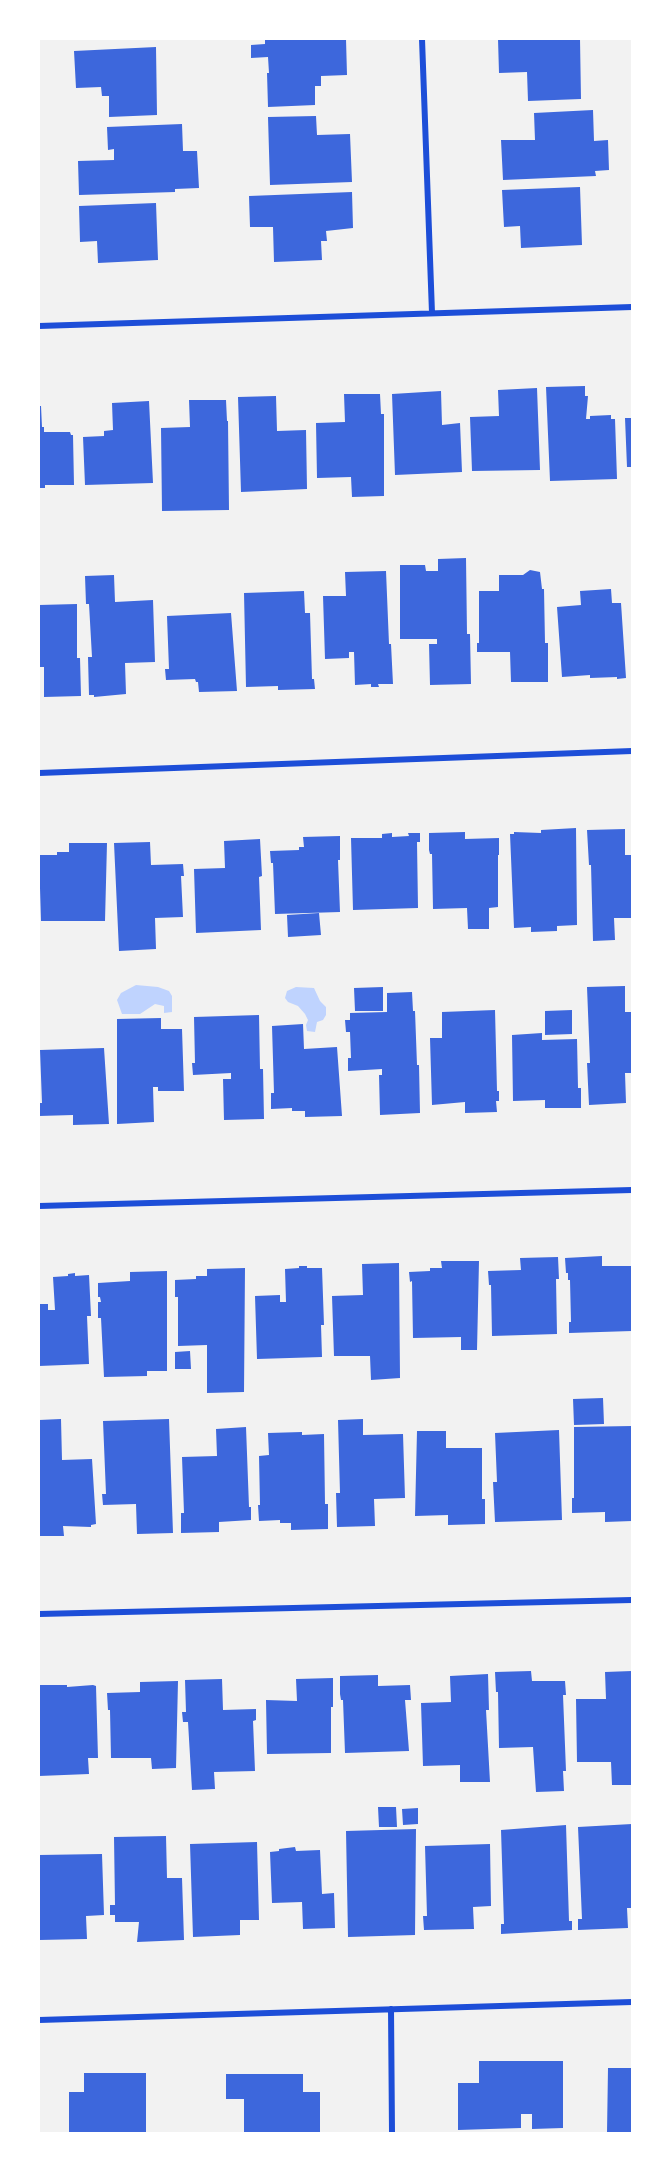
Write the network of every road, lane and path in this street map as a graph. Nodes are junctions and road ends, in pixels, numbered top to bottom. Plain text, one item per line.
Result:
1 (422, 39) edge
2 (632, 307) edge
3 (432, 313) junction
4 (39, 326) edge
5 (632, 751) edge
6 (39, 773) edge
7 (632, 1190) edge
8 (39, 1206) edge
9 (632, 1600) edge
10 (39, 1614) edge
11 (632, 2002) edge
12 (391, 2009) junction
13 (39, 2020) edge
14 (392, 2133) edge

1 - 3 street
2 - 3 street
3 - 4 street
5 - 6 street
7 - 8 street
9 - 10 street
11 - 12 street
12 - 13 street
12 - 14 street

